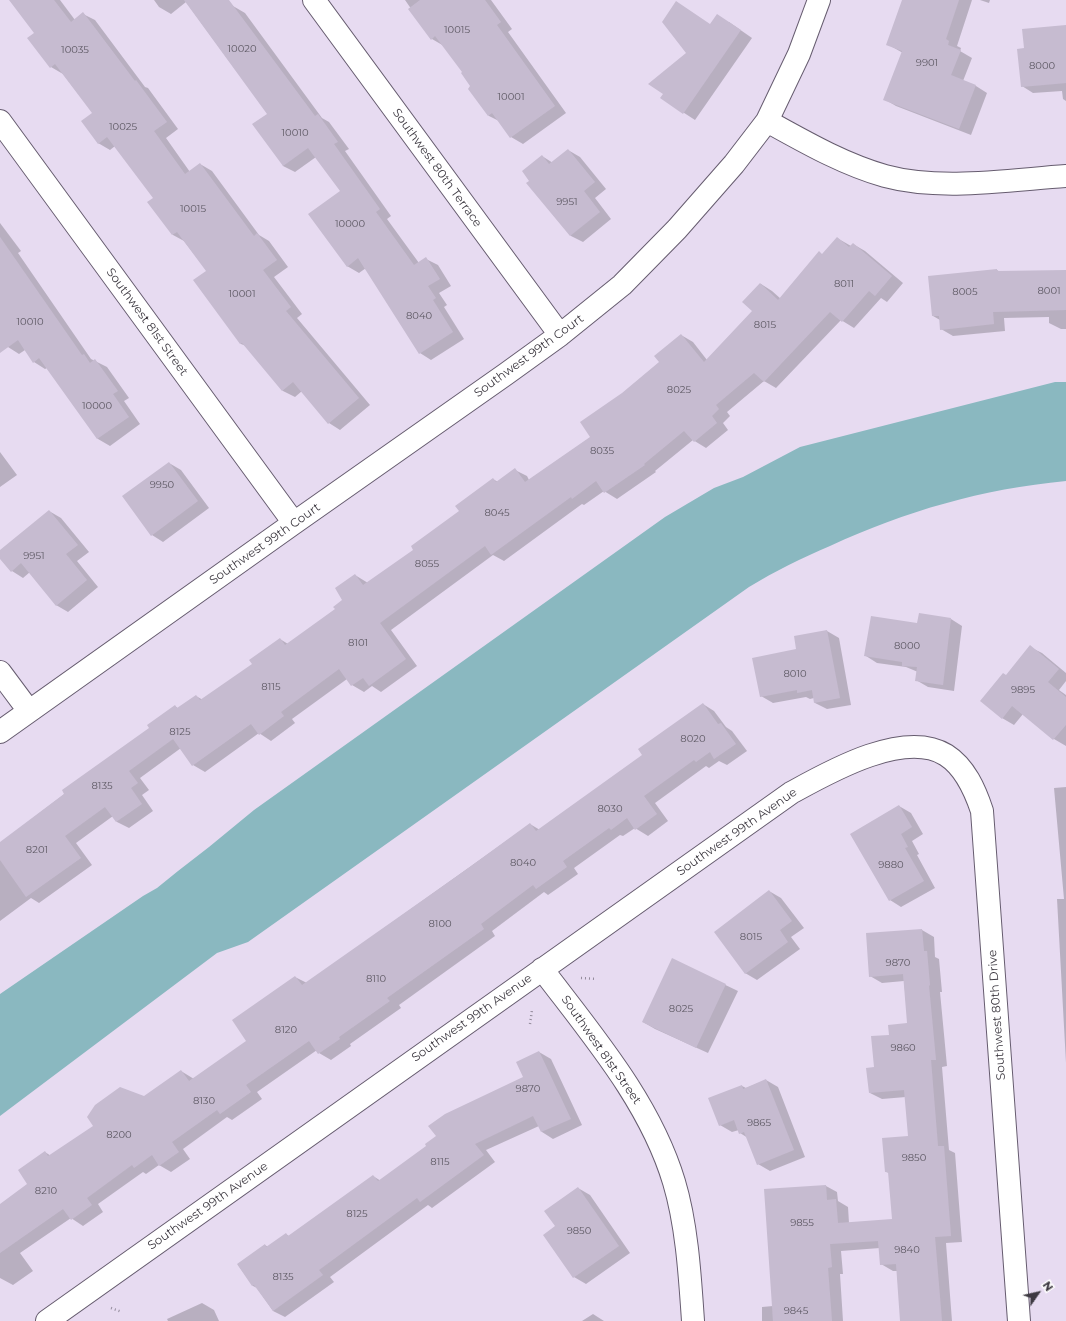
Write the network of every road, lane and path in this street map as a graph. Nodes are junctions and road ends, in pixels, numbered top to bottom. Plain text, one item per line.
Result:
1 (314, 0) edge
2 (819, 0) edge
3 (0, 121) edge
4 (767, 121) junction
5 (1066, 176) edge
6 (560, 335) junction
7 (294, 523) junction
8 (0, 672) edge
9 (29, 712) junction
10 (0, 732) edge
11 (913, 747) joint
12 (542, 969) junction
13 (577, 977) dead end
14 (596, 979) dead end
15 (532, 1009) dead end
16 (530, 1024) dead end
17 (107, 1306) dead end
18 (122, 1312) dead end
19 (69, 1315) edge
20 (47, 1321) edge
21 (693, 1321) edge
22 (1019, 1321) edge

1 - 6 street, Southwest 80th Terrace
2 - 4 street, Southwest 99th Court
3 - 7 street, Southwest 81st Street
4 - 5 street
4 - 6 street, Southwest 99th Court
6 - 7 street, Southwest 99th Court
7 - 9 street, Southwest 99th Court
8 - 9 street
9 - 10 street, Southwest 99th Court
11 - 12 street, Southwest 99th Avenue
11 - 22 street, Southwest 80th Drive
12 - 19 street, Southwest 99th Avenue
12 - 21 street, Southwest 81st Street
13 - 14 path
15 - 16 path
17 - 18 path
19 - 20 street, Southwest 99th Avenue

